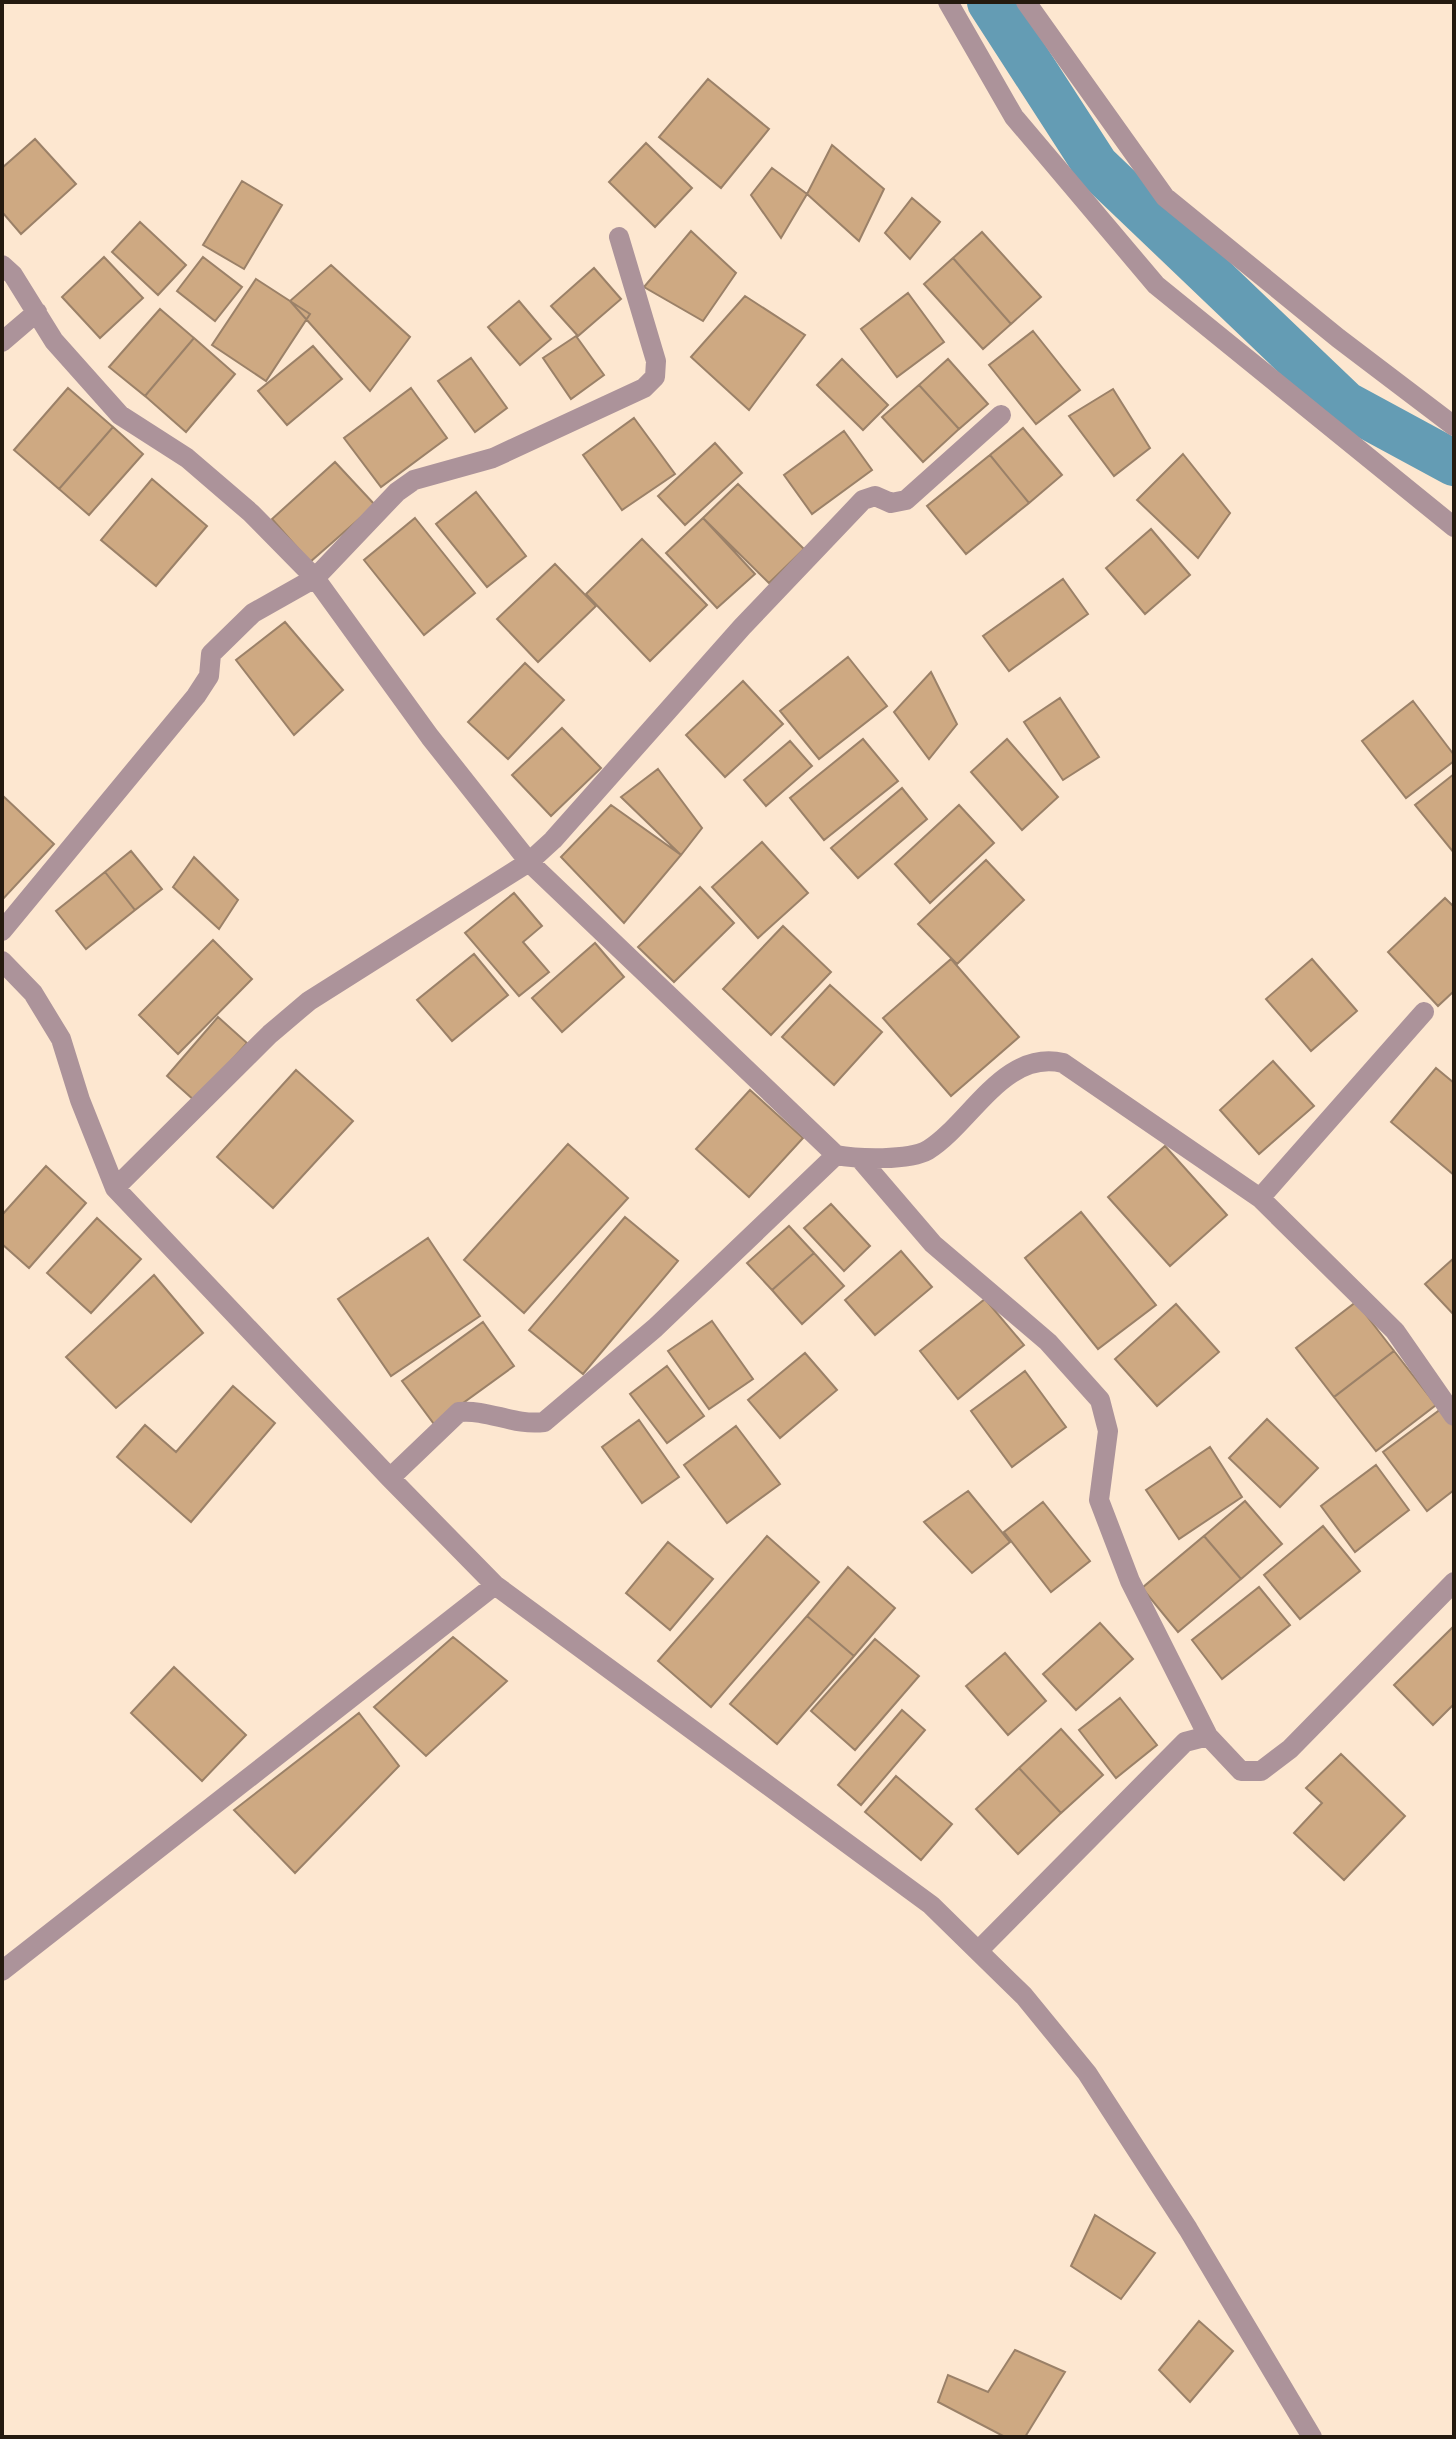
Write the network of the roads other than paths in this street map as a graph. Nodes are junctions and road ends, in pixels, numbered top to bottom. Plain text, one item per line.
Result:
1 (948, 2) edge
2 (1026, 2) edge
3 (619, 237) dead end
4 (2, 265) edge
5 (37, 312) junction
6 (2, 342) edge
7 (1001, 415) dead end
8 (1454, 426) edge
9 (1454, 527) edge
10 (315, 578) junction
11 (529, 862) junction
12 (2, 931) edge
13 (2, 961) edge
14 (1424, 1012) dead end
15 (836, 1155) junction
16 (861, 1160) junction
17 (115, 1188) junction
18 (1260, 1198) junction
19 (1454, 1416) edge
20 (390, 1478) junction
21 (1454, 1582) edge
22 (495, 1585) junction
23 (1208, 1736) junction
24 (979, 1950) junction
25 (2, 1971) edge
26 (1312, 2437) edge

1 - 9 street
2 - 8 street
3 - 10 street
4 - 5 street
5 - 6 street
5 - 10 street
7 - 11 street
10 - 11 street
10 - 12 street
11 - 15 street
11 - 17 street
13 - 17 street
14 - 18 street
15 - 16 street
15 - 20 street
16 - 18 street
16 - 23 street
17 - 20 street
18 - 19 street
20 - 22 street
21 - 23 street
22 - 24 street
22 - 25 street
23 - 24 street
24 - 26 street

